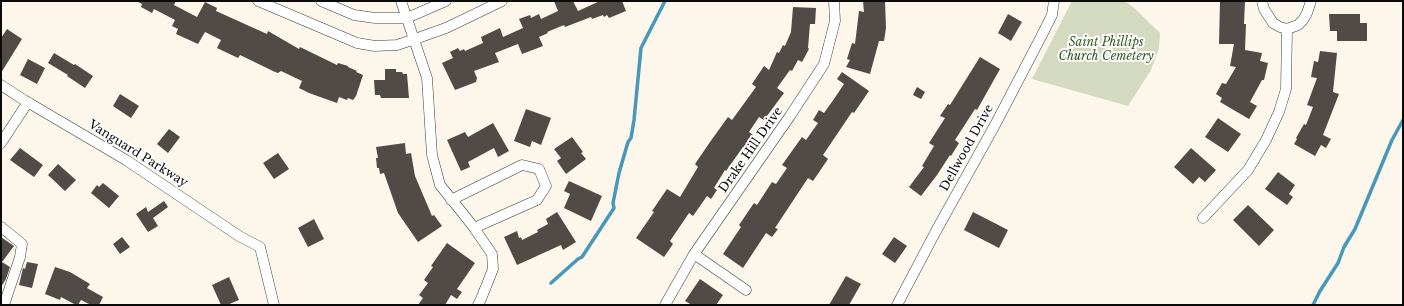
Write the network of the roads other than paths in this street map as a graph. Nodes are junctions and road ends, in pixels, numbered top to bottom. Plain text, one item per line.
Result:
1 (258, 1) edge
2 (321, 1) edge
3 (401, 1) edge
4 (446, 1) edge
5 (502, 1) edge
6 (834, 1) edge
7 (1054, 1) edge
8 (1262, 1) edge
9 (1311, 1) edge
10 (407, 18) junction
11 (1287, 29) junction
12 (415, 39) junction
13 (1, 85) edge
14 (28, 102) junction
15 (1, 143) edge
16 (451, 200) junction
17 (1203, 218) dead end
18 (1, 227) edge
19 (474, 228) junction
20 (694, 254) junction
21 (746, 290) dead end
22 (7, 303) edge
23 (274, 305) edge
24 (478, 305) edge
25 (665, 305) edge
26 (897, 305) edge

1 - 12 street
2 - 10 street
3 - 10 street
4 - 10 street
5 - 12 street
6 - 20 street, Drake Hill Drive
7 - 26 street, Dellwood Drive
8 - 11 street
9 - 11 street
10 - 12 street
11 - 17 street
12 - 16 street
13 - 14 street, Vanguard Parkway
14 - 15 street
14 - 23 street, Vanguard Parkway
16 - 19 street
16 - 19 street
18 - 22 street
19 - 24 street
20 - 21 street
20 - 25 street, Drake Hill Drive

